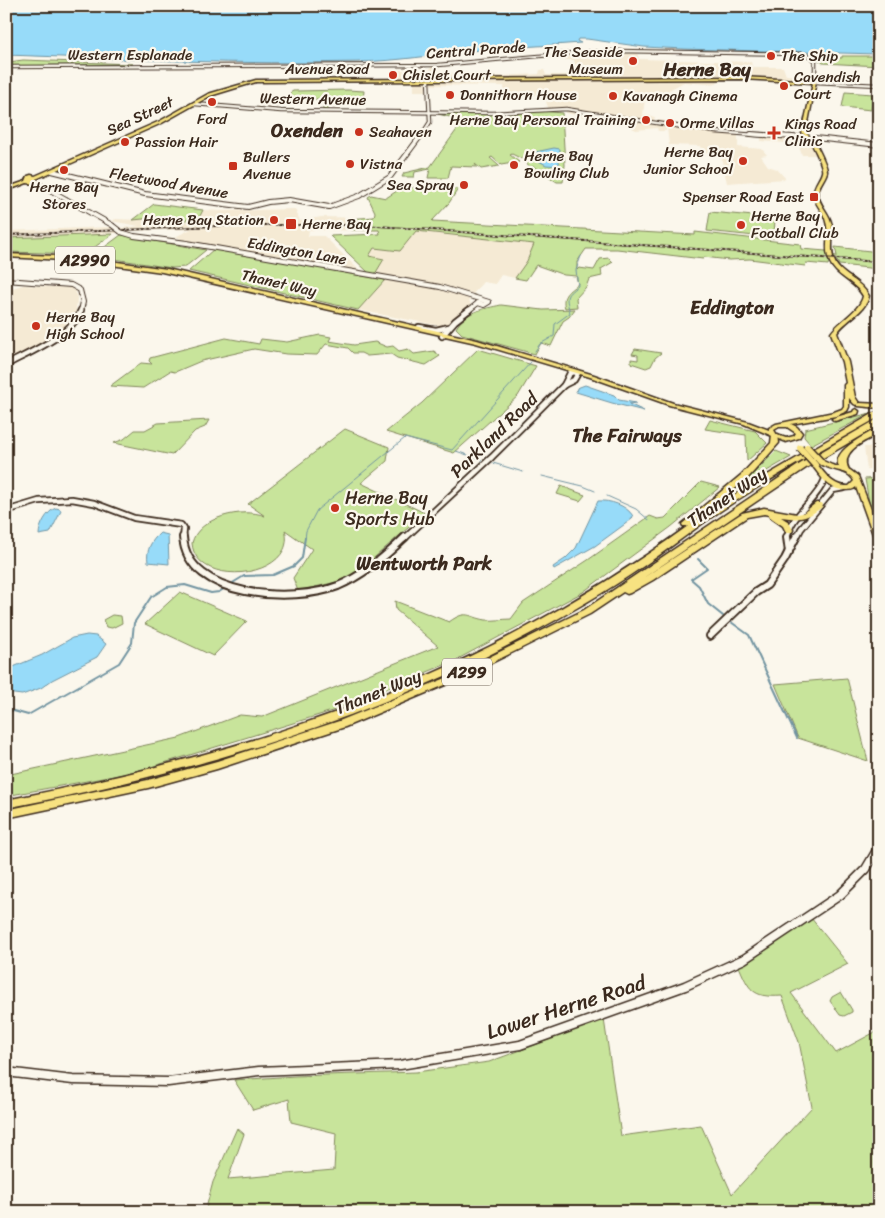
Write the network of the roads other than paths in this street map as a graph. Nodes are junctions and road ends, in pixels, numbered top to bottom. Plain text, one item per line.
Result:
1 (6, 67) edge
2 (254, 67) joint
3 (256, 80) joint
4 (428, 80) junction
5 (815, 82) junction
6 (879, 85) edge
7 (194, 104) junction
8 (431, 113) junction
9 (810, 138) junction
10 (879, 145) edge
11 (52, 171) junction
12 (35, 180) junction
13 (6, 190) edge
14 (6, 255) edge
15 (6, 280) edge
16 (469, 295) junction
17 (484, 299) junction
18 (478, 303) junction
19 (484, 305) junction
20 (468, 311) junction
21 (352, 315) junction
22 (412, 326) junction
23 (450, 327) junction
24 (443, 335) junction
25 (460, 337) junction
26 (504, 350) junction
27 (6, 365) edge
28 (575, 373) junction
29 (848, 383) junction
30 (564, 385) junction
31 (846, 406) junction
32 (879, 406) edge
33 (857, 407) junction
34 (879, 414) edge
35 (746, 422) junction
36 (879, 422) edge
37 (779, 425) junction
38 (879, 431) edge
39 (798, 433) junction
40 (774, 435) junction
41 (786, 440) junction
42 (803, 447) junction
43 (818, 463) junction
44 (845, 470) junction
45 (825, 478) junction
46 (858, 481) junction
47 (845, 489) junction
48 (864, 500) junction
49 (819, 505) junction
50 (6, 510) edge
51 (768, 511) junction
52 (797, 517) junction
53 (789, 530) junction
54 (879, 540) edge
55 (789, 552) junction
56 (613, 581) junction
57 (587, 612) junction
58 (710, 636) dead end
59 (6, 804) edge
60 (6, 814) edge
61 (879, 847) edge
62 (6, 1072) edge

1 - 2 street, Western Esplanade
2 - 5 street, Central Parade
3 - 4 main road, Avenue Road
3 - 7 main road, Sea Street
4 - 5 main road, Avenue Road
4 - 8 street
5 - 6 street
5 - 9 main road
7 - 8 street, Western Avenue
7 - 11 main road, Sea Street
8 - 9 street, Western Avenue
8 - 11 street, Fleetwood Avenue
9 - 10 street, Western Avenue
9 - 29 main road
11 - 12 main road, Sea Street
12 - 13 main road, Sea Street
12 - 16 street, Eddington Lane, bridge
14 - 21 main road, Thanet Way / A2990
15 - 27 street
16 - 17 street, Eddington Lane
16 - 18 street, Eddington Lane
17 - 18 street
17 - 19 street
18 - 19 street, Eddington Lane
18 - 20 street
19 - 20 street
20 - 23 street
21 - 22 main road, Thanet Way / A2990
21 - 24 main road, Thanet Way / A2990
22 - 23 street
22 - 24 main road, Thanet Way / A2990
23 - 24 street
23 - 25 street
24 - 25 main road, Thanet Way / A2990
24 - 26 main road, Thanet Way / A2990
25 - 26 main road, Thanet Way / A2990
26 - 28 main road, Thanet Way / A2990
28 - 30 street, Parkland Road
28 - 30 street, Parkland Road
28 - 35 main road, Thanet Way / A2990
29 - 31 main road
29 - 33 main road
30 - 50 street, Parkland Road
31 - 33 main road
31 - 37 main road, Thanet Way
32 - 33 highway
33 - 39 main road
34 - 56 highway, Thanet Way / A299
35 - 37 main road, Thanet Way / A2990
35 - 40 main road, Thanet Way / A2990
36 - 57 highway, Thanet Way / A299
37 - 39 main road
37 - 40 main road
38 - 44 highway
39 - 41 main road
39 - 42 main road
40 - 41 main road, Thanet Way
40 - 56 highway, A299
41 - 42 main road, Thanet Way
42 - 43 main road, bridge
43 - 44 main road
43 - 45 main road
44 - 46 main road
45 - 47 main road
45 - 52 street
46 - 47 main road
46 - 48 main road
47 - 48 main road
47 - 49 street
48 - 54 main road
49 - 52 highway
49 - 55 street
51 - 52 highway, A299
51 - 53 highway
51 - 57 highway, A299
52 - 53 street
53 - 55 street
55 - 58 street
56 - 59 highway, Thanet Way / A299
57 - 60 highway, Thanet Way / A299
61 - 62 street, Lower Herne Road

